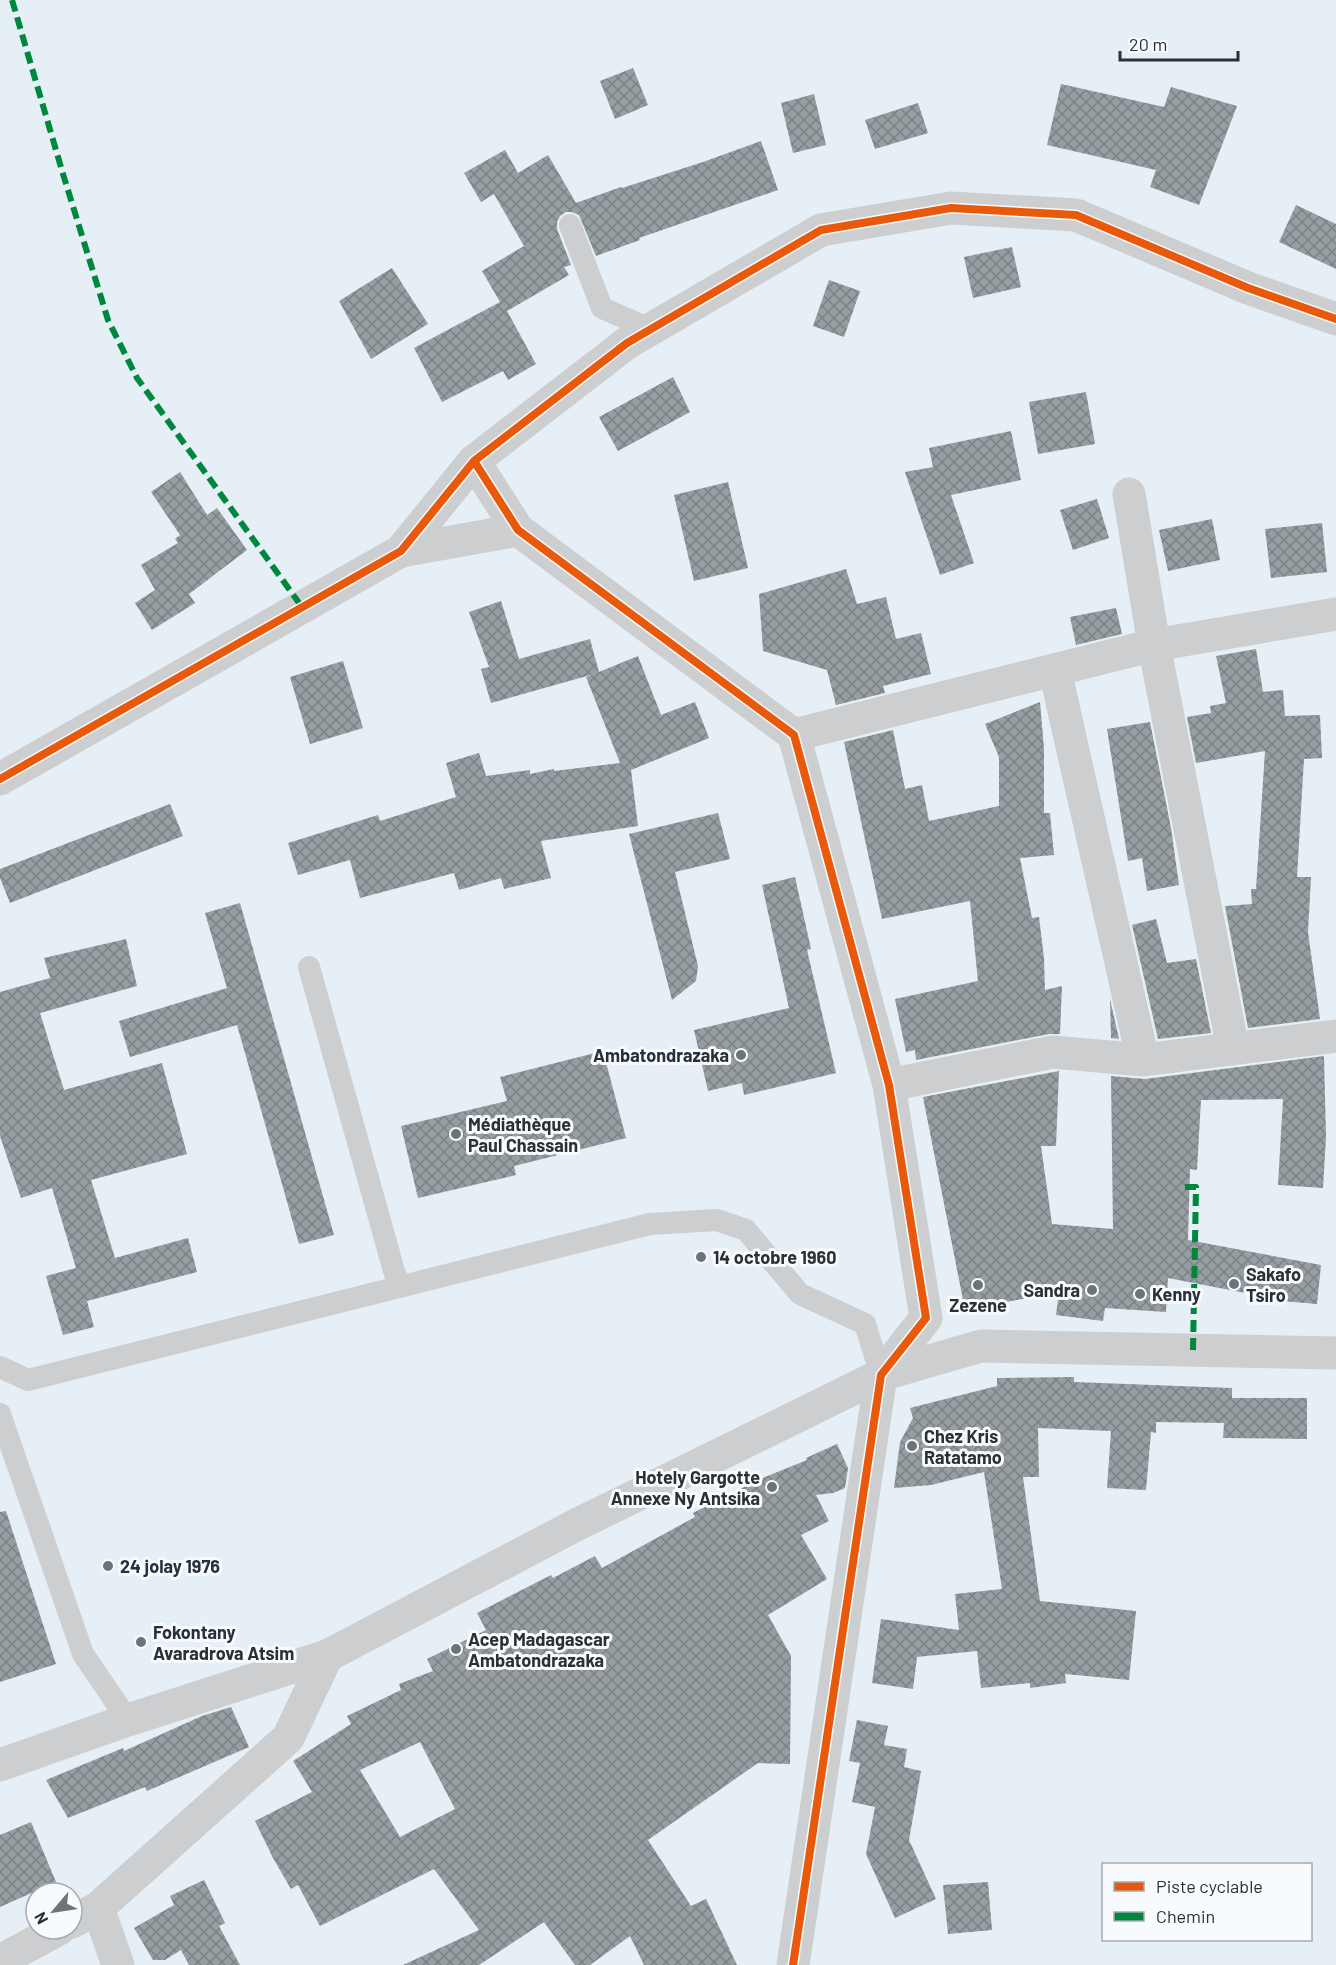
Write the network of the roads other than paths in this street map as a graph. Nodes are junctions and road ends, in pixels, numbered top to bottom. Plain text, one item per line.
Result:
1 (570, 225) dead end
2 (1336, 319) edge
3 (650, 329) junction
4 (474, 461) junction
5 (1129, 494) dead end
6 (518, 530) junction
7 (401, 551) junction
8 (1336, 614) edge
9 (1154, 645) junction
10 (1055, 670) junction
11 (794, 735) junction
12 (0, 779) edge
13 (309, 967) dead end
14 (1336, 1036) edge
15 (1233, 1049) junction
16 (1143, 1060) junction
17 (889, 1085) junction
18 (400, 1286) junction
19 (1336, 1353) edge
20 (0, 1367) edge
21 (881, 1376) junction
22 (0, 1414) edge
23 (327, 1656) junction
24 (128, 1720) junction
25 (0, 1765) edge
26 (85, 1915) edge
27 (37, 1941) edge
28 (0, 1961) edge
29 (118, 1965) edge
30 (793, 1965) edge

1 - 3 lane
2 - 3 street
3 - 4 street
4 - 6 street
4 - 7 street
5 - 9 street
6 - 7 street
6 - 11 street
7 - 12 street
8 - 9 street
9 - 10 street
9 - 15 street
10 - 11 street
10 - 16 street
11 - 17 street
13 - 18 lane
14 - 15 street
15 - 16 street
16 - 17 street
17 - 21 street
18 - 20 lane
18 - 21 lane
19 - 21 street
21 - 23 street
21 - 30 street
22 - 24 lane
23 - 24 street
23 - 26 street
24 - 25 street
26 - 29 street
27 - 28 street

